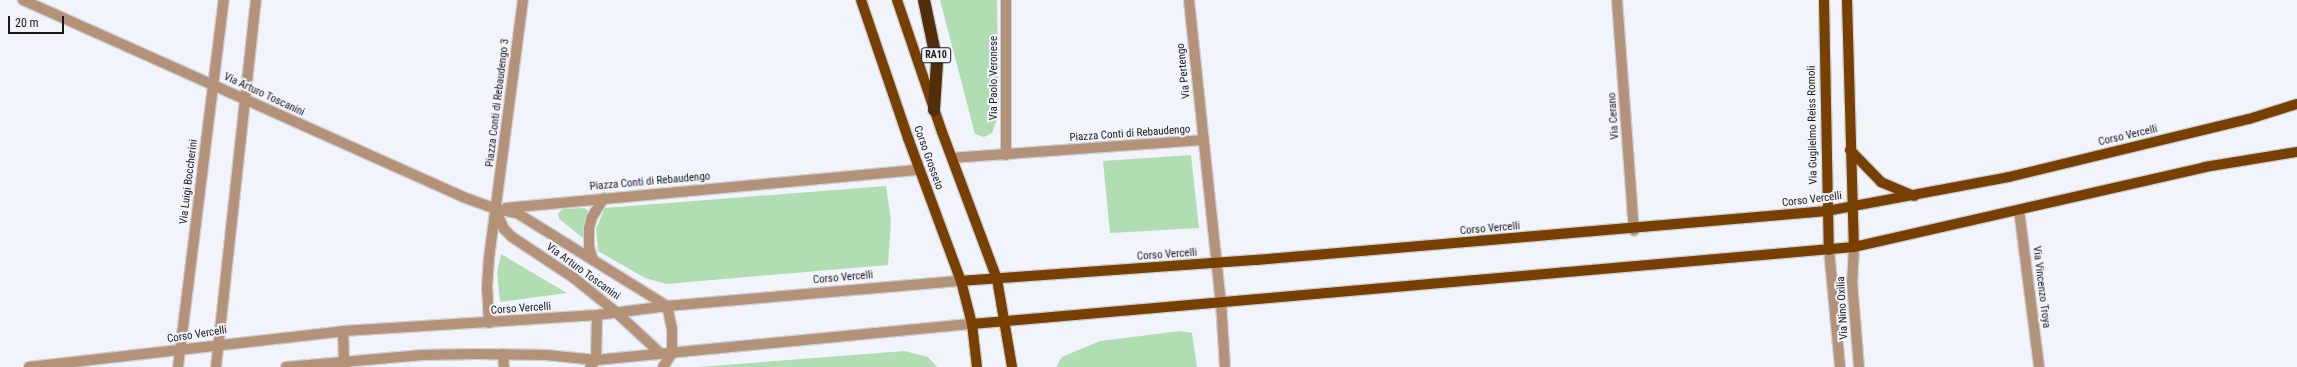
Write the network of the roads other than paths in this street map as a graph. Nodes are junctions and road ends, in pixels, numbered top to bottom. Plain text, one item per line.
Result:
1 (23, 0) edge
2 (224, 0) edge
3 (256, 0) edge
4 (523, 0) edge
5 (861, 0) edge
6 (897, 0) edge
7 (924, 0) edge
8 (1006, 0) edge
9 (1189, 0) edge
10 (1617, 0) edge
11 (1824, 0) edge
12 (1846, 0) edge
13 (213, 85) junction
14 (244, 99) junction
15 (2297, 104) edge
16 (934, 110) junction
17 (1203, 140) junction
18 (1850, 150) junction
19 (2297, 152) edge
20 (1006, 156) junction
21 (952, 158) junction
22 (919, 170) junction
23 (1914, 196) junction
24 (604, 198) junction
25 (1852, 207) junction
26 (496, 209) junction
27 (2019, 210) junction
28 (1827, 211) junction
29 (1634, 230) junction
30 (1854, 247) junction
31 (1829, 250) junction
32 (593, 260) junction
33 (1216, 263) junction
34 (997, 279) junction
35 (961, 281) junction
36 (1221, 302) junction
37 (667, 306) junction
38 (617, 313) junction
39 (597, 315) junction
40 (1006, 321) junction
41 (490, 323) junction
42 (972, 324) junction
43 (343, 330) junction
44 (218, 344) junction
45 (180, 351) junction
46 (672, 353) junction
47 (503, 354) junction
48 (660, 354) junction
49 (344, 364) edge
50 (593, 364) edge
51 (29, 367) edge
52 (178, 367) edge
53 (216, 367) edge
54 (286, 367) edge
55 (504, 367) edge
56 (662, 367) edge
57 (977, 367) edge
58 (1012, 367) edge
59 (1225, 367) edge
60 (1840, 367) edge
61 (1859, 367) edge
62 (2039, 367) edge

1 - 13 street, Via Arturo Toscanini
2 - 13 street, Via Luigi Boccherini
3 - 14 street
4 - 26 street, Piazza Conti di Rebaudengo 3
5 - 22 main road, Corso Grosseto
6 - 16 main road, Corso Grosseto
7 - 16 highway, RA10
8 - 20 street, Via Paolo Veronese
9 - 17 street, Via Pertengo
10 - 29 street, Via Cerano
11 - 28 main road, Via Guglielmo Reiss Romoli
12 - 18 main road
13 - 14 street, Via Arturo Toscanini
13 - 45 street, Via Luigi Boccherini
14 - 26 street, Via Arturo Toscanini
14 - 44 street
15 - 23 main road, Corso Vercelli
16 - 21 main road, Corso Grosseto
17 - 20 street, Piazza Conti di Rebaudengo
17 - 33 street, Piazza Conti di Rebaudengo
18 - 23 main road
18 - 25 main road
19 - 27 main road
20 - 21 street, Piazza Conti di Rebaudengo
21 - 34 main road, Corso Grosseto
22 - 24 street, Piazza Conti di Rebaudengo
22 - 35 main road, Corso Grosseto
23 - 25 main road, Corso Vercelli
24 - 26 street, Piazza Conti di Rebaudengo
24 - 32 street
25 - 28 main road, Corso Vercelli
25 - 30 main road
26 - 32 street, Via Arturo Toscanini
26 - 38 street, Via Arturo Toscanini
26 - 41 street
27 - 30 main road
27 - 62 street, Via Vincenzo Troya
28 - 29 main road, Corso Vercelli
28 - 31 main road, Via Guglielmo Reiss Romoli
29 - 33 main road, Corso Vercelli
30 - 31 main road
30 - 61 street, Via Nino Oxilia
31 - 36 main road
31 - 60 street, Via Nino Oxilia
32 - 37 street, Via Arturo Toscanini
33 - 34 main road, Corso Vercelli
33 - 36 street, Piazza Conti di Rebaudengo
34 - 35 main road, Corso Vercelli
34 - 40 main road, Corso Grosseto
35 - 37 street, Corso Vercelli
35 - 42 main road, Corso Grosseto
36 - 40 main road
36 - 59 street, Piazza Conti di Rebaudengo
37 - 38 street, Corso Vercelli
37 - 46 street
38 - 39 street, Corso Vercelli
38 - 48 street, Via Arturo Toscanini
39 - 41 street, Corso Vercelli
39 - 50 street
40 - 42 main road
40 - 58 main road, Corso Grosseto
41 - 43 street, Corso Vercelli
42 - 46 street
42 - 57 main road, Corso Grosseto
43 - 44 street, Corso Vercelli
43 - 49 street
44 - 45 street, Corso Vercelli
44 - 53 street
45 - 51 street, Corso Vercelli
45 - 52 street, Via Luigi Boccherini
46 - 48 street
46 - 56 street
47 - 49 street
47 - 50 street
47 - 55 street
48 - 50 street
49 - 54 street

